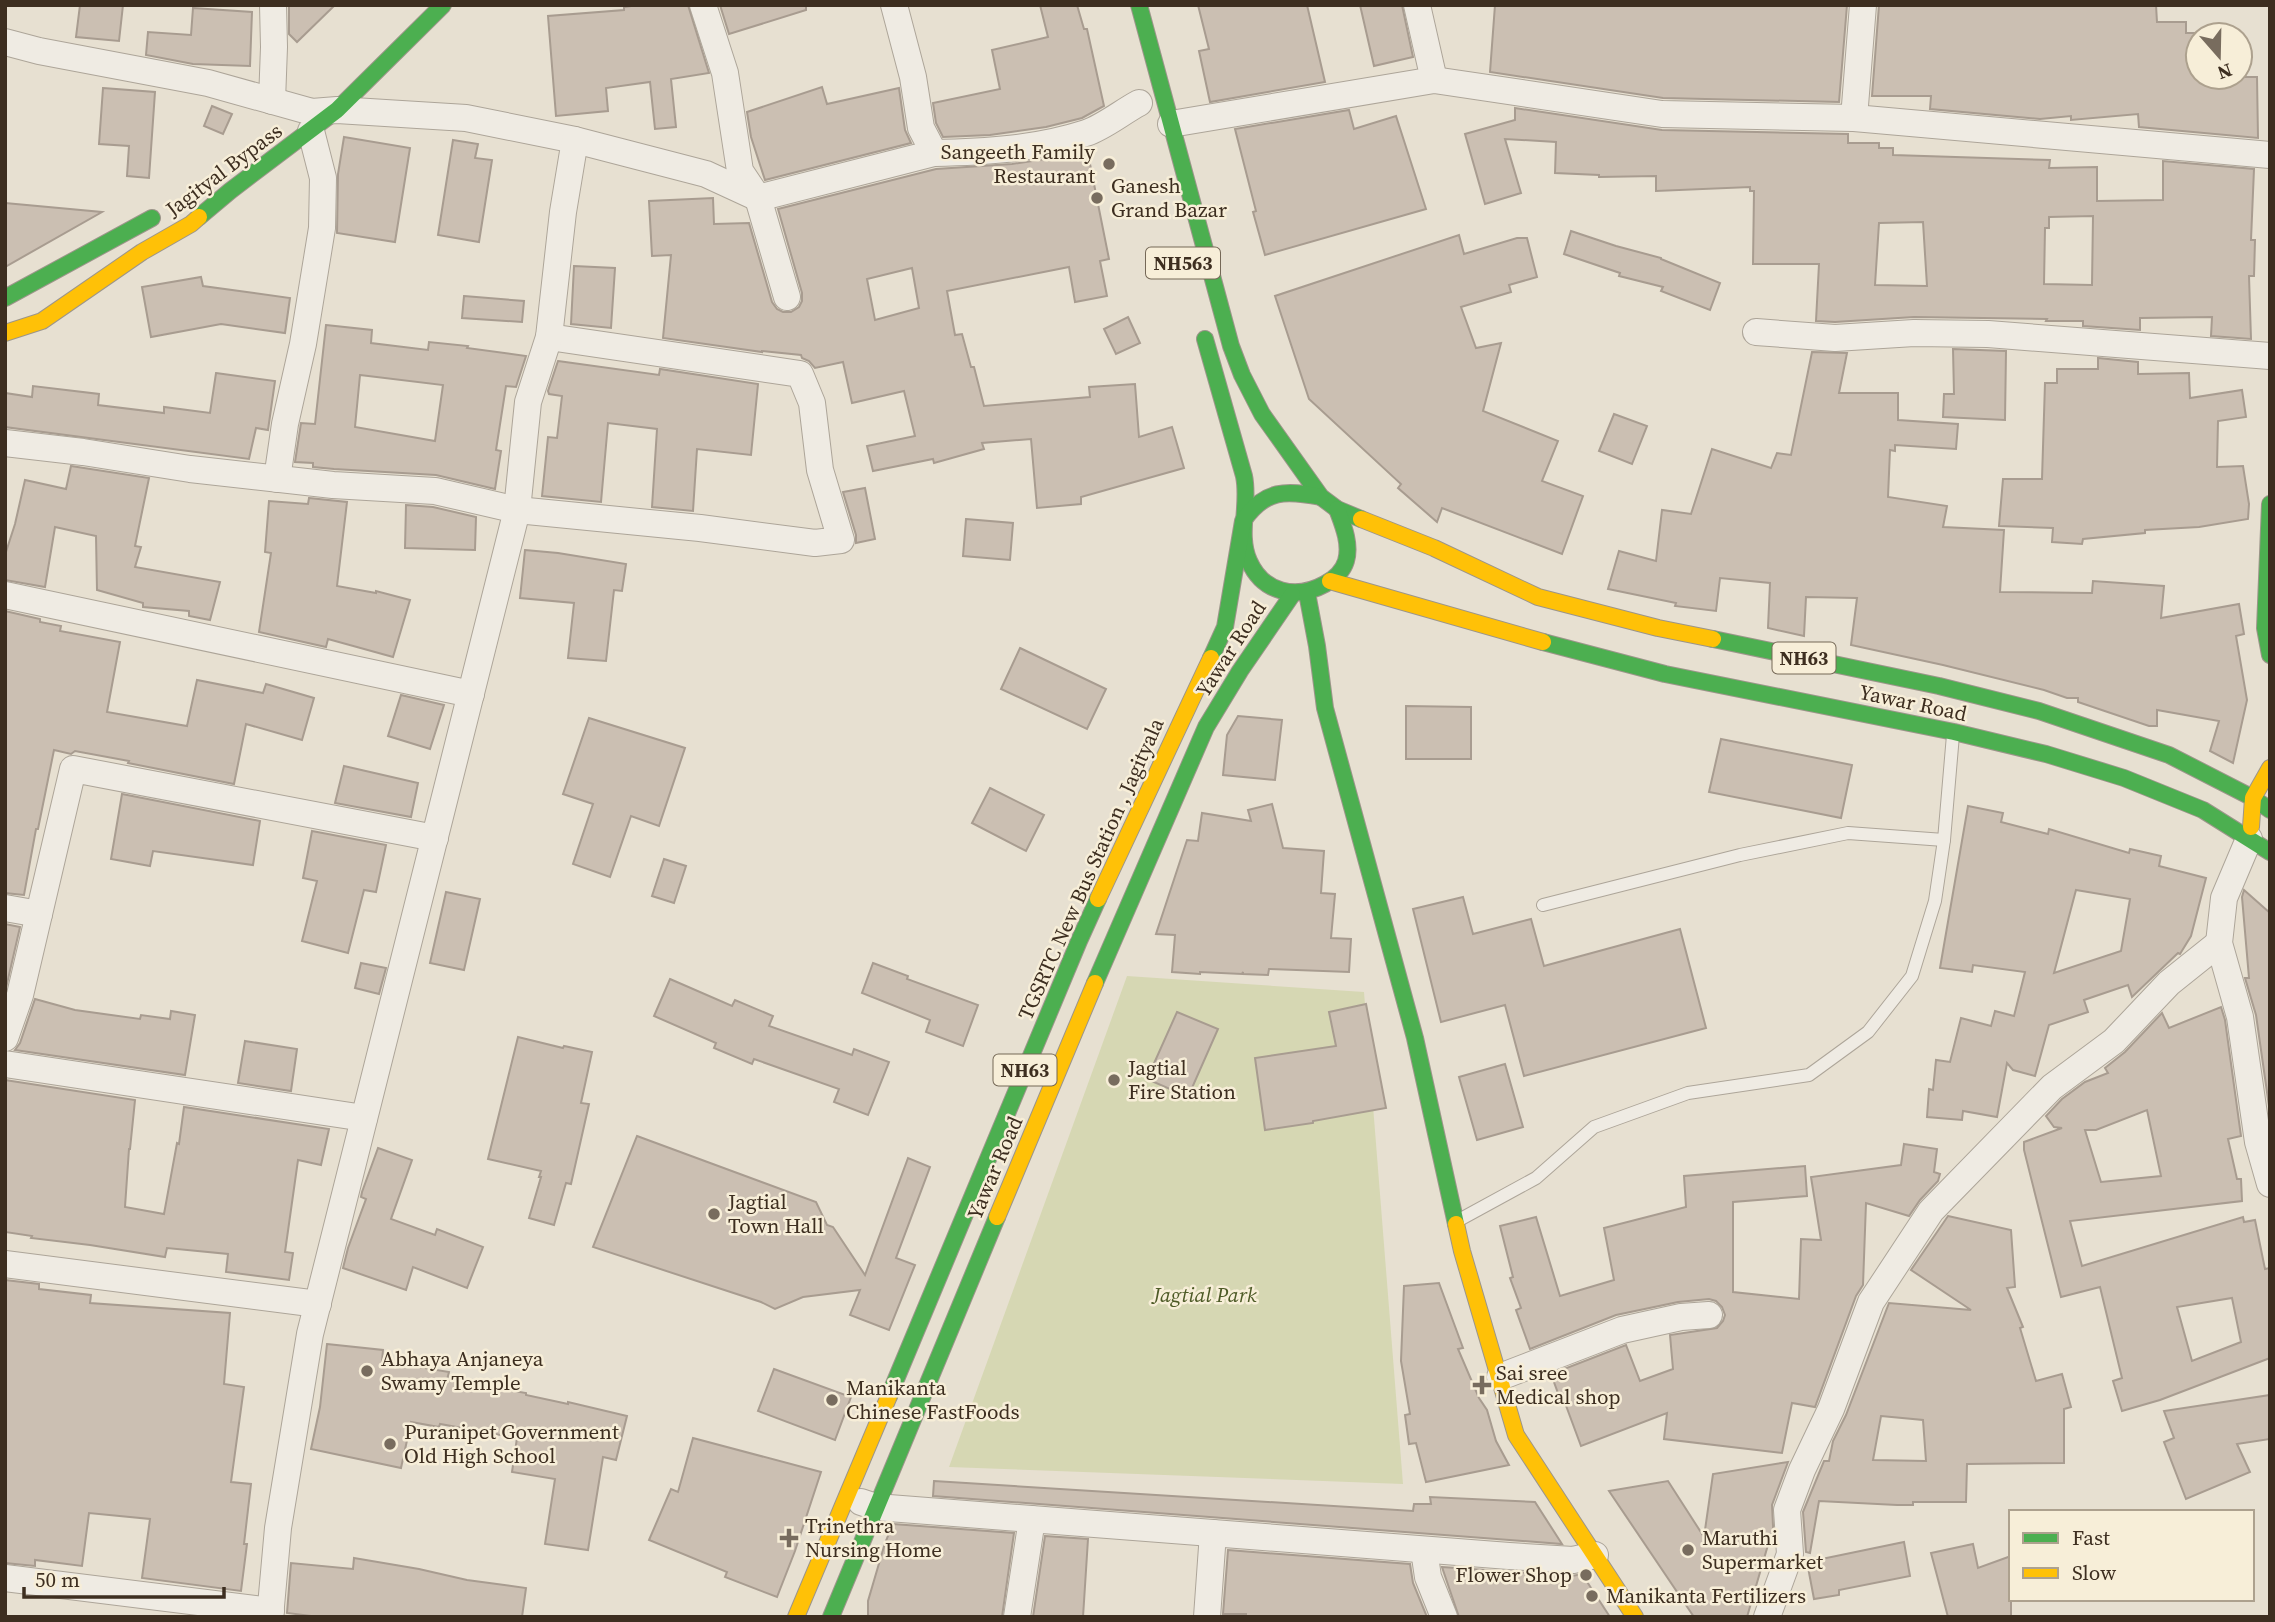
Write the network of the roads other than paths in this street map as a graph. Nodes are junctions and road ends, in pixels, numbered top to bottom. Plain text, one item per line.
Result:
1 (273, 5) edge
2 (443, 5) edge
3 (703, 5) edge
4 (894, 5) edge
5 (1139, 5) edge
6 (1417, 5) edge
7 (1863, 5) edge
8 (5, 41) edge
9 (1434, 80) junction
10 (272, 101) junction
11 (1139, 103) dead end
12 (316, 114) junction
13 (1854, 118) junction
14 (1171, 124) junction
15 (575, 140) junction
16 (934, 153) junction
17 (2270, 155) edge
18 (758, 198) junction
19 (162, 212) dead end
20 (786, 297) dead end
21 (5, 298) edge
22 (1202, 330) dead end
23 (1756, 332) dead end
24 (5, 333) edge
25 (549, 337) junction
26 (2270, 356) edge
27 (5, 443) edge
28 (277, 479) junction
29 (1321, 497) junction
30 (2270, 504) edge
31 (1337, 509) junction
32 (517, 510) junction
33 (1242, 521) junction
34 (1330, 581) junction
35 (1299, 594) junction
36 (5, 595) edge
37 (2270, 655) edge
38 (471, 694) junction
39 (1954, 732) junction
40 (2270, 768) edge
41 (2253, 798) junction
42 (2270, 810) edge
43 (435, 838) junction
44 (1944, 840) junction
45 (2260, 846) edge
46 (1543, 905) dead end
47 (5, 908) edge
48 (39, 914) junction
49 (2219, 943) junction
50 (5, 1038) edge
51 (5, 1064) edge
52 (364, 1118) junction
53 (2270, 1184) edge
54 (1456, 1221) junction
55 (5, 1264) edge
56 (318, 1304) junction
57 (1709, 1315) dead end
58 (1500, 1377) junction
59 (845, 1497) junction
60 (876, 1507) junction
61 (1032, 1519) junction
62 (1213, 1534) junction
63 (1424, 1550) junction
64 (1595, 1555) junction
65 (5, 1578) edge
66 (271, 1614) edge
67 (796, 1617) edge
68 (831, 1617) edge
69 (1017, 1617) edge
70 (1207, 1617) edge
71 (1444, 1617) edge
72 (1635, 1617) edge
73 (1767, 1617) edge

1 - 10 street
2 - 12 main road, Jagityal Bypass
3 - 18 street
4 - 16 street
5 - 14 main road, NH563
6 - 9 street
7 - 13 street
8 - 10 street
9 - 13 street
9 - 14 street
10 - 12 street
11 - 16 street
12 - 15 street
12 - 24 main road, Jagityal Bypass
12 - 28 street
13 - 17 street
14 - 29 main road, NH563
15 - 18 street
15 - 25 street
16 - 18 street
18 - 20 street
19 - 21 main road, Jagityal Bypass
22 - 33 main road
23 - 26 street
25 - 32 street
25 - 32 street
27 - 28 street
28 - 32 street
29 - 31 main road, NH563
29 - 33 main road
30 - 37 main road
31 - 34 main road
31 - 41 main road, NH63
32 - 38 street
33 - 35 main road
33 - 59 main road, TGSRTC New Bus Station , Jagityala / NH63
34 - 35 main road
34 - 39 main road, Yawar Road / NH63
35 - 54 main road
35 - 60 main road, Yawar Road / NH63
36 - 38 street
38 - 43 street
39 - 44 lane
39 - 45 main road, Yawar Road / NH63
40 - 41 main road
41 - 42 main road, NH63
41 - 45 main road
43 - 48 street
43 - 52 street
44 - 46 lane
44 - 54 lane
45 - 49 street
47 - 48 street
48 - 50 street
49 - 53 street
49 - 73 street
51 - 52 street
52 - 56 street
54 - 58 main road
55 - 56 street
56 - 66 street
57 - 58 street
58 - 64 main road
59 - 60 street
59 - 67 main road, TGSRTC New Bus Station , Jagityala / NH63
60 - 61 street
60 - 68 main road, Yawar Road / NH63
61 - 62 street
61 - 69 street
62 - 63 street
62 - 70 street
63 - 64 street
63 - 71 street
64 - 72 main road
65 - 66 street

